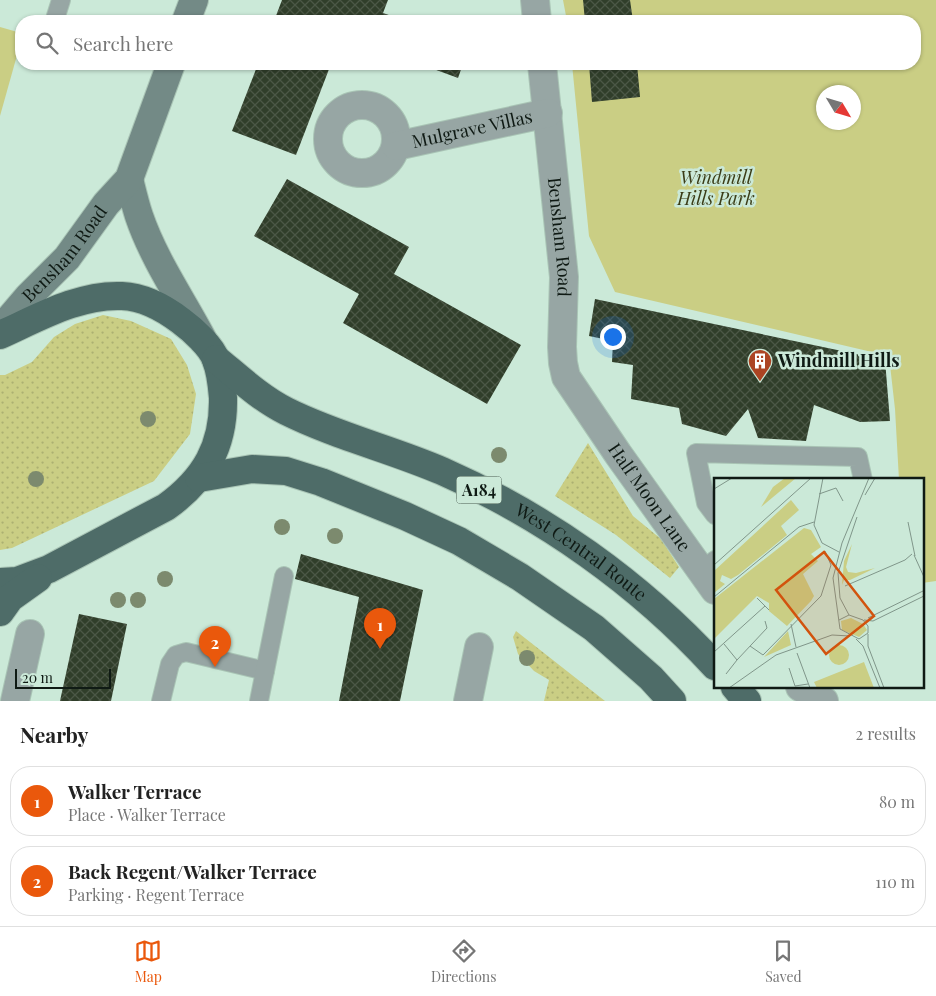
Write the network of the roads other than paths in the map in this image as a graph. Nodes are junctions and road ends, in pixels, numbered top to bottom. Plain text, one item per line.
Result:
1 (61, 0) edge
2 (194, 0) edge
3 (535, 0) edge
4 (56, 15) edge
5 (188, 15) edge
6 (536, 15) edge
7 (169, 70) edge
8 (543, 70) edge
9 (548, 113) junction
10 (396, 146) dead end
11 (129, 179) junction
12 (0, 330) edge
13 (0, 335) edge
14 (211, 352) junction
15 (585, 405) joint
16 (199, 478) junction
17 (863, 478) edge
18 (714, 514) edge
19 (49, 569) junction
20 (710, 574) edge
21 (284, 576) dead end
22 (0, 582) edge
23 (0, 612) edge
24 (30, 634) dead end
25 (479, 647) dead end
26 (714, 665) edge
27 (265, 671) junction
28 (735, 688) edge
29 (802, 688) edge
30 (16, 701) edge
31 (161, 701) edge
32 (259, 701) edge
33 (468, 701) edge
34 (672, 701) edge
35 (747, 701) edge
36 (824, 701) edge

1 - 4 lane
2 - 5 main road
3 - 6 street
7 - 11 main road, Bensham Road
8 - 9 street, Bensham Road
9 - 10 street, Mulgrave Villas
9 - 15 street, Bensham Road
11 - 12 main road, Bensham Road
11 - 14 main road
13 - 14 highway, West Central Route
14 - 16 highway
14 - 26 highway, West Central Route / A184
15 - 20 street, Half Moon Lane
16 - 19 highway
16 - 34 highway
17 - 18 lane
19 - 22 highway
19 - 23 highway
21 - 27 lane
24 - 30 street
25 - 33 street
27 - 31 lane
27 - 32 lane
28 - 35 highway
29 - 36 street

